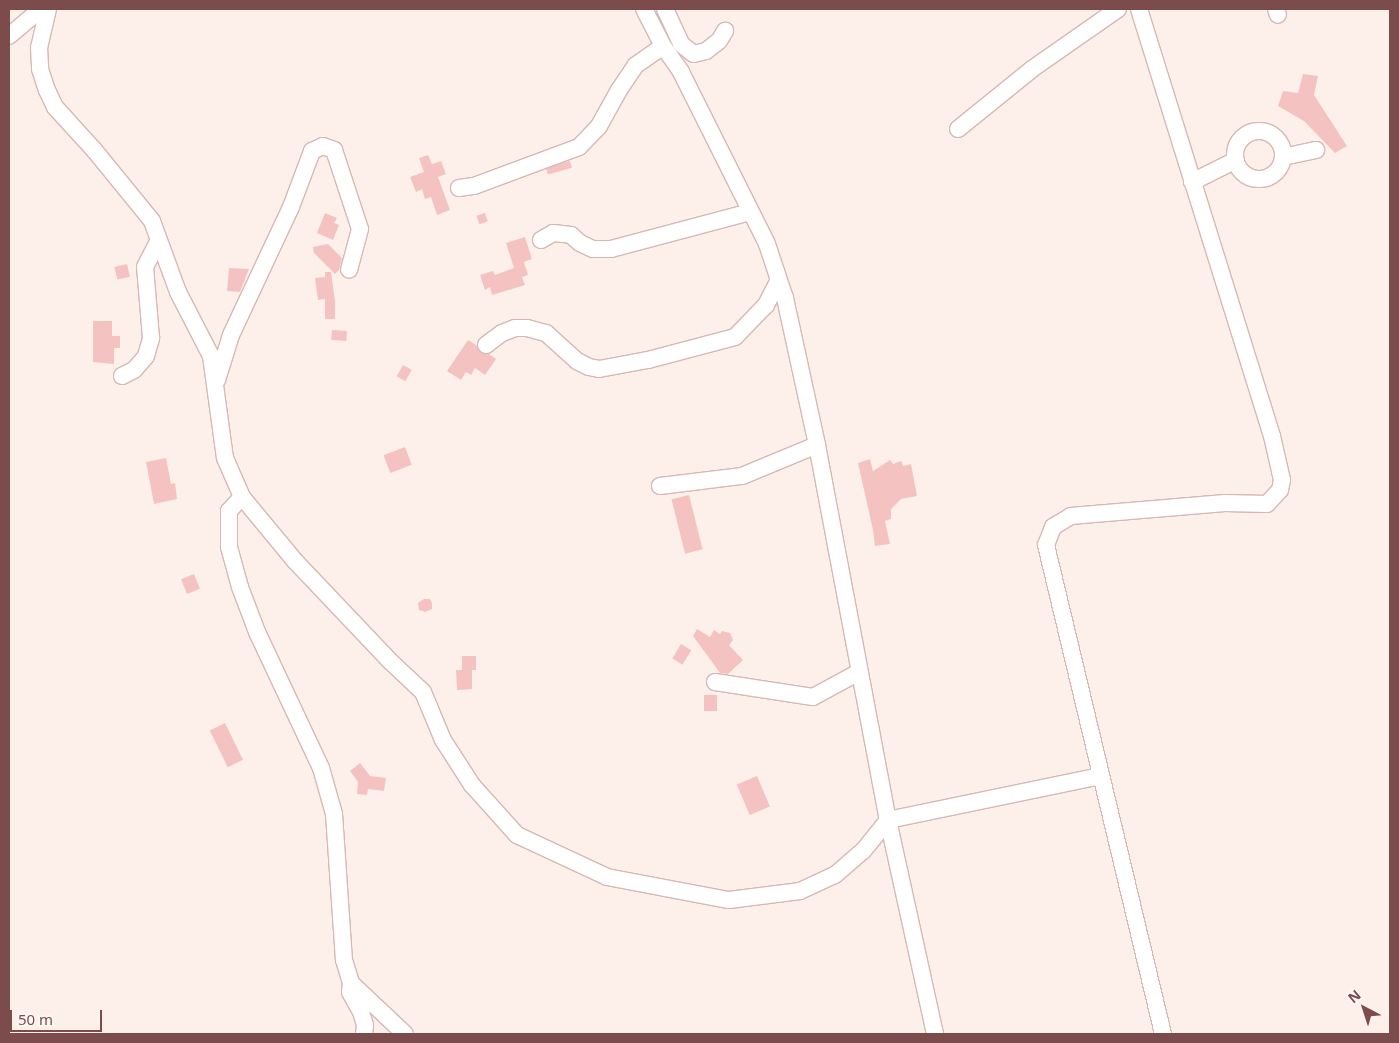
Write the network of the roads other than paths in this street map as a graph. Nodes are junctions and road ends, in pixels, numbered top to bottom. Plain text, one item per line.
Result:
1 (41, 9) edge
2 (48, 9) edge
3 (644, 9) edge
4 (665, 9) edge
5 (1118, 9) edge
6 (1139, 9) edge
7 (725, 31) dead end
8 (9, 36) edge
9 (663, 46) junction
10 (958, 129) dead end
11 (1316, 150) dead end
12 (1283, 157) junction
13 (1236, 160) junction
14 (1192, 182) junction
15 (459, 188) dead end
16 (750, 212) junction
17 (159, 240) junction
18 (541, 240) dead end
19 (349, 270) dead end
20 (779, 280) junction
21 (486, 345) dead end
22 (122, 376) dead end
23 (216, 384) junction
24 (817, 445) junction
25 (660, 486) dead end
26 (242, 497) junction
27 (859, 672) junction
28 (715, 682) dead end
29 (1100, 776) junction
30 (888, 820) junction
31 (351, 984) junction
32 (364, 1034) edge
33 (405, 1034) edge
34 (935, 1034) edge
35 (1163, 1034) edge

1 - 8 street
2 - 17 street
3 - 9 street
4 - 7 street
5 - 10 street
6 - 14 street
9 - 15 street
9 - 16 street
11 - 12 street
12 - 13 street
12 - 13 street
13 - 14 street
14 - 29 street
16 - 18 street
16 - 20 street
17 - 22 street
17 - 23 street
19 - 23 street
20 - 21 street
20 - 24 street
23 - 26 street
24 - 25 street
24 - 27 street
26 - 30 street
26 - 31 street
27 - 28 street
27 - 30 street
29 - 30 street
29 - 35 street
30 - 34 street
31 - 32 street
31 - 33 street

